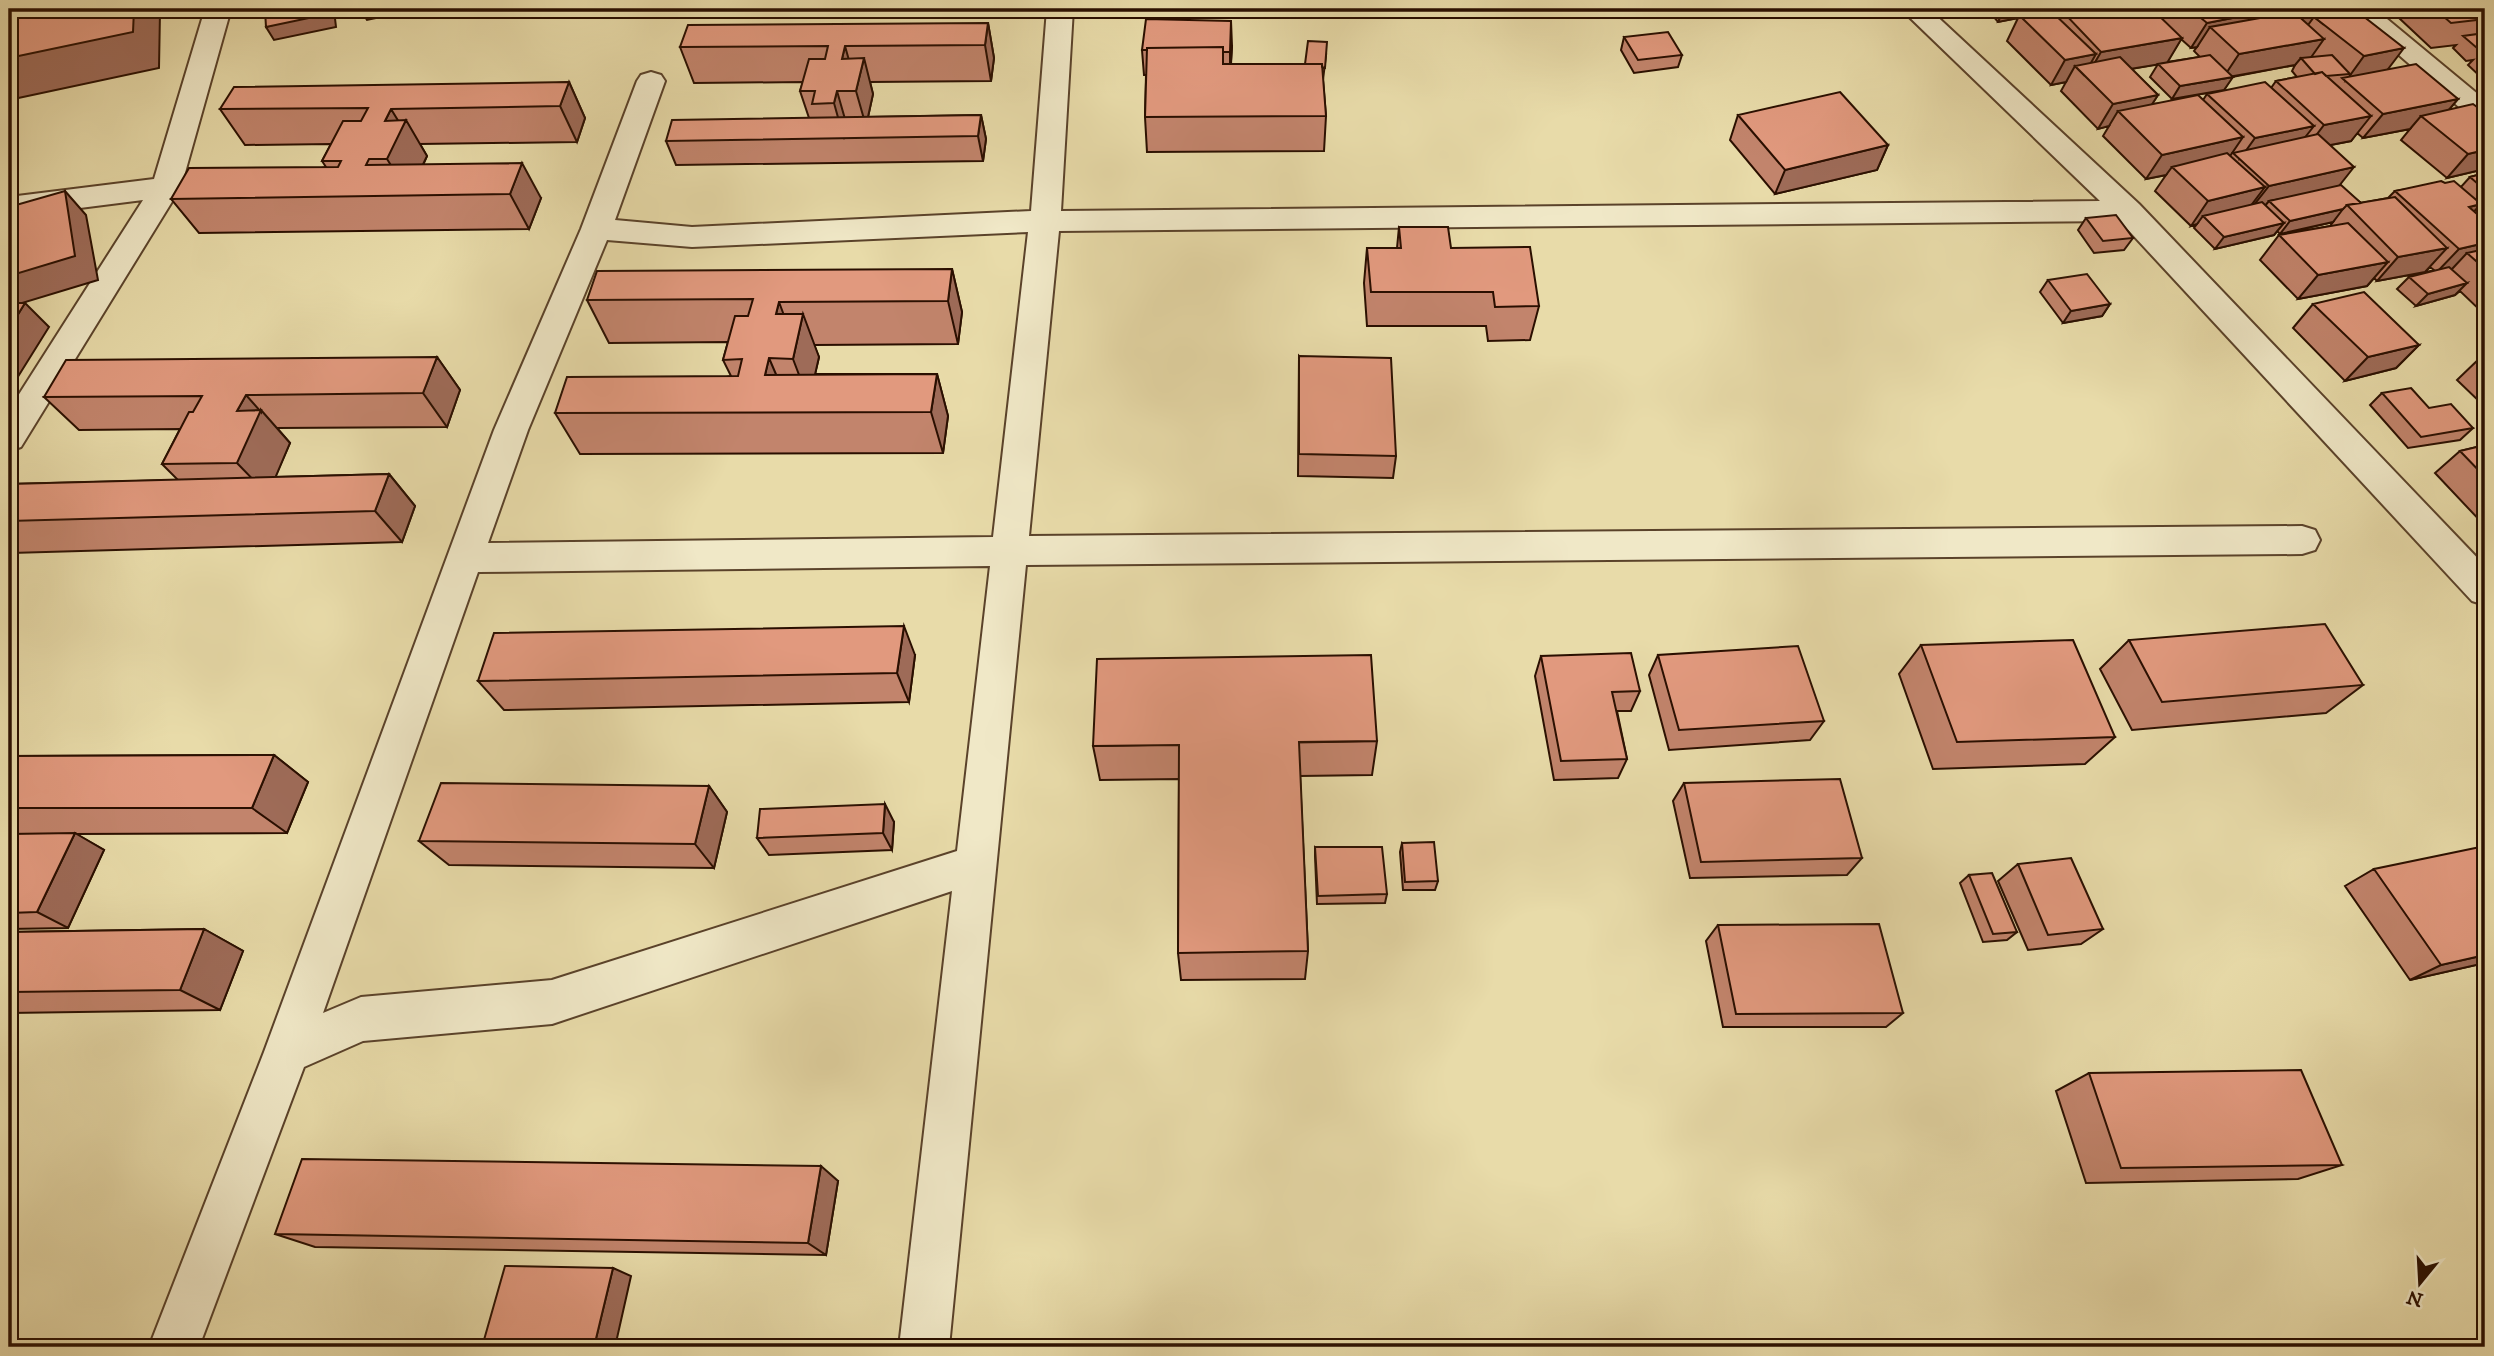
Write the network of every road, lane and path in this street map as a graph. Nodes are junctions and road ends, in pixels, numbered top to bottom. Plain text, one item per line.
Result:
1 (218, 9) edge
2 (1060, 9) edge
3 (1914, 9) edge
4 (2359, 9) edge
5 (651, 81) dead end
6 (2485, 115) edge
7 (166, 187) junction
8 (9, 207) edge
9 (2127, 211) junction
10 (1045, 221) junction
11 (596, 229) junction
12 (9, 438) edge
13 (2302, 540) dead end
14 (1010, 551) junction
15 (465, 558) junction
16 (2485, 590) edge
17 (976, 864) junction
18 (287, 1052) junction
19 (174, 1347) edge
20 (924, 1347) edge

1 - 7 street
2 - 10 street
3 - 9 street
4 - 6 street
5 - 11 street
7 - 8 street
7 - 12 street
9 - 10 street
9 - 16 street
10 - 11 street
10 - 14 street
11 - 15 street
13 - 14 street
14 - 15 street
14 - 17 street
15 - 18 street
17 - 18 street
17 - 20 street
18 - 19 street

